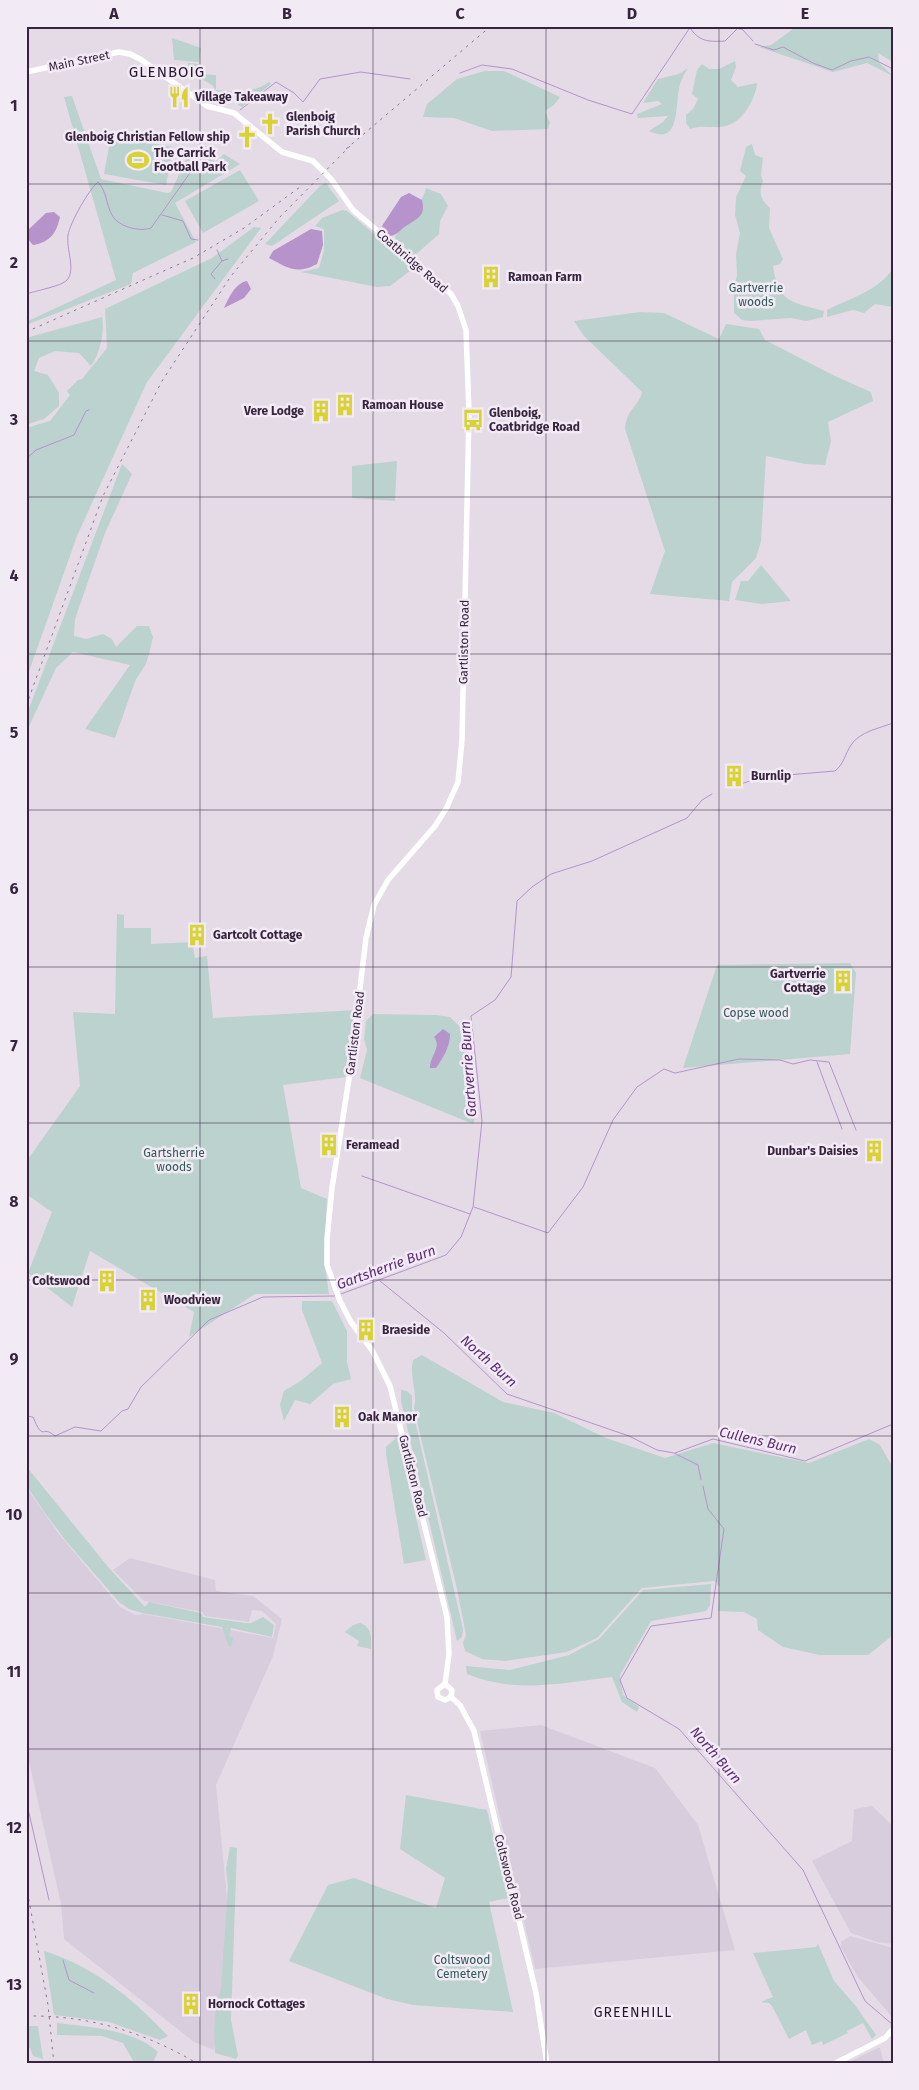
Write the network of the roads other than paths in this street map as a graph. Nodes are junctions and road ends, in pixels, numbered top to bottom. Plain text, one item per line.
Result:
1 (26, 72) edge
2 (310, 159) joint
3 (467, 503) joint
4 (436, 1567) joint
5 (445, 1684) junction
6 (451, 1697) junction
7 (893, 2029) edge
8 (546, 2064) edge
9 (834, 2064) edge

1 - 2 main road, Main Street
2 - 3 main road, Coatbridge Road
3 - 4 main road, Gartliston Road
4 - 5 main road, Coltswood Road
5 - 6 main road, Coltswood Road
5 - 6 main road, Coltswood Road
6 - 8 main road, Coltswood Road
7 - 9 main road

